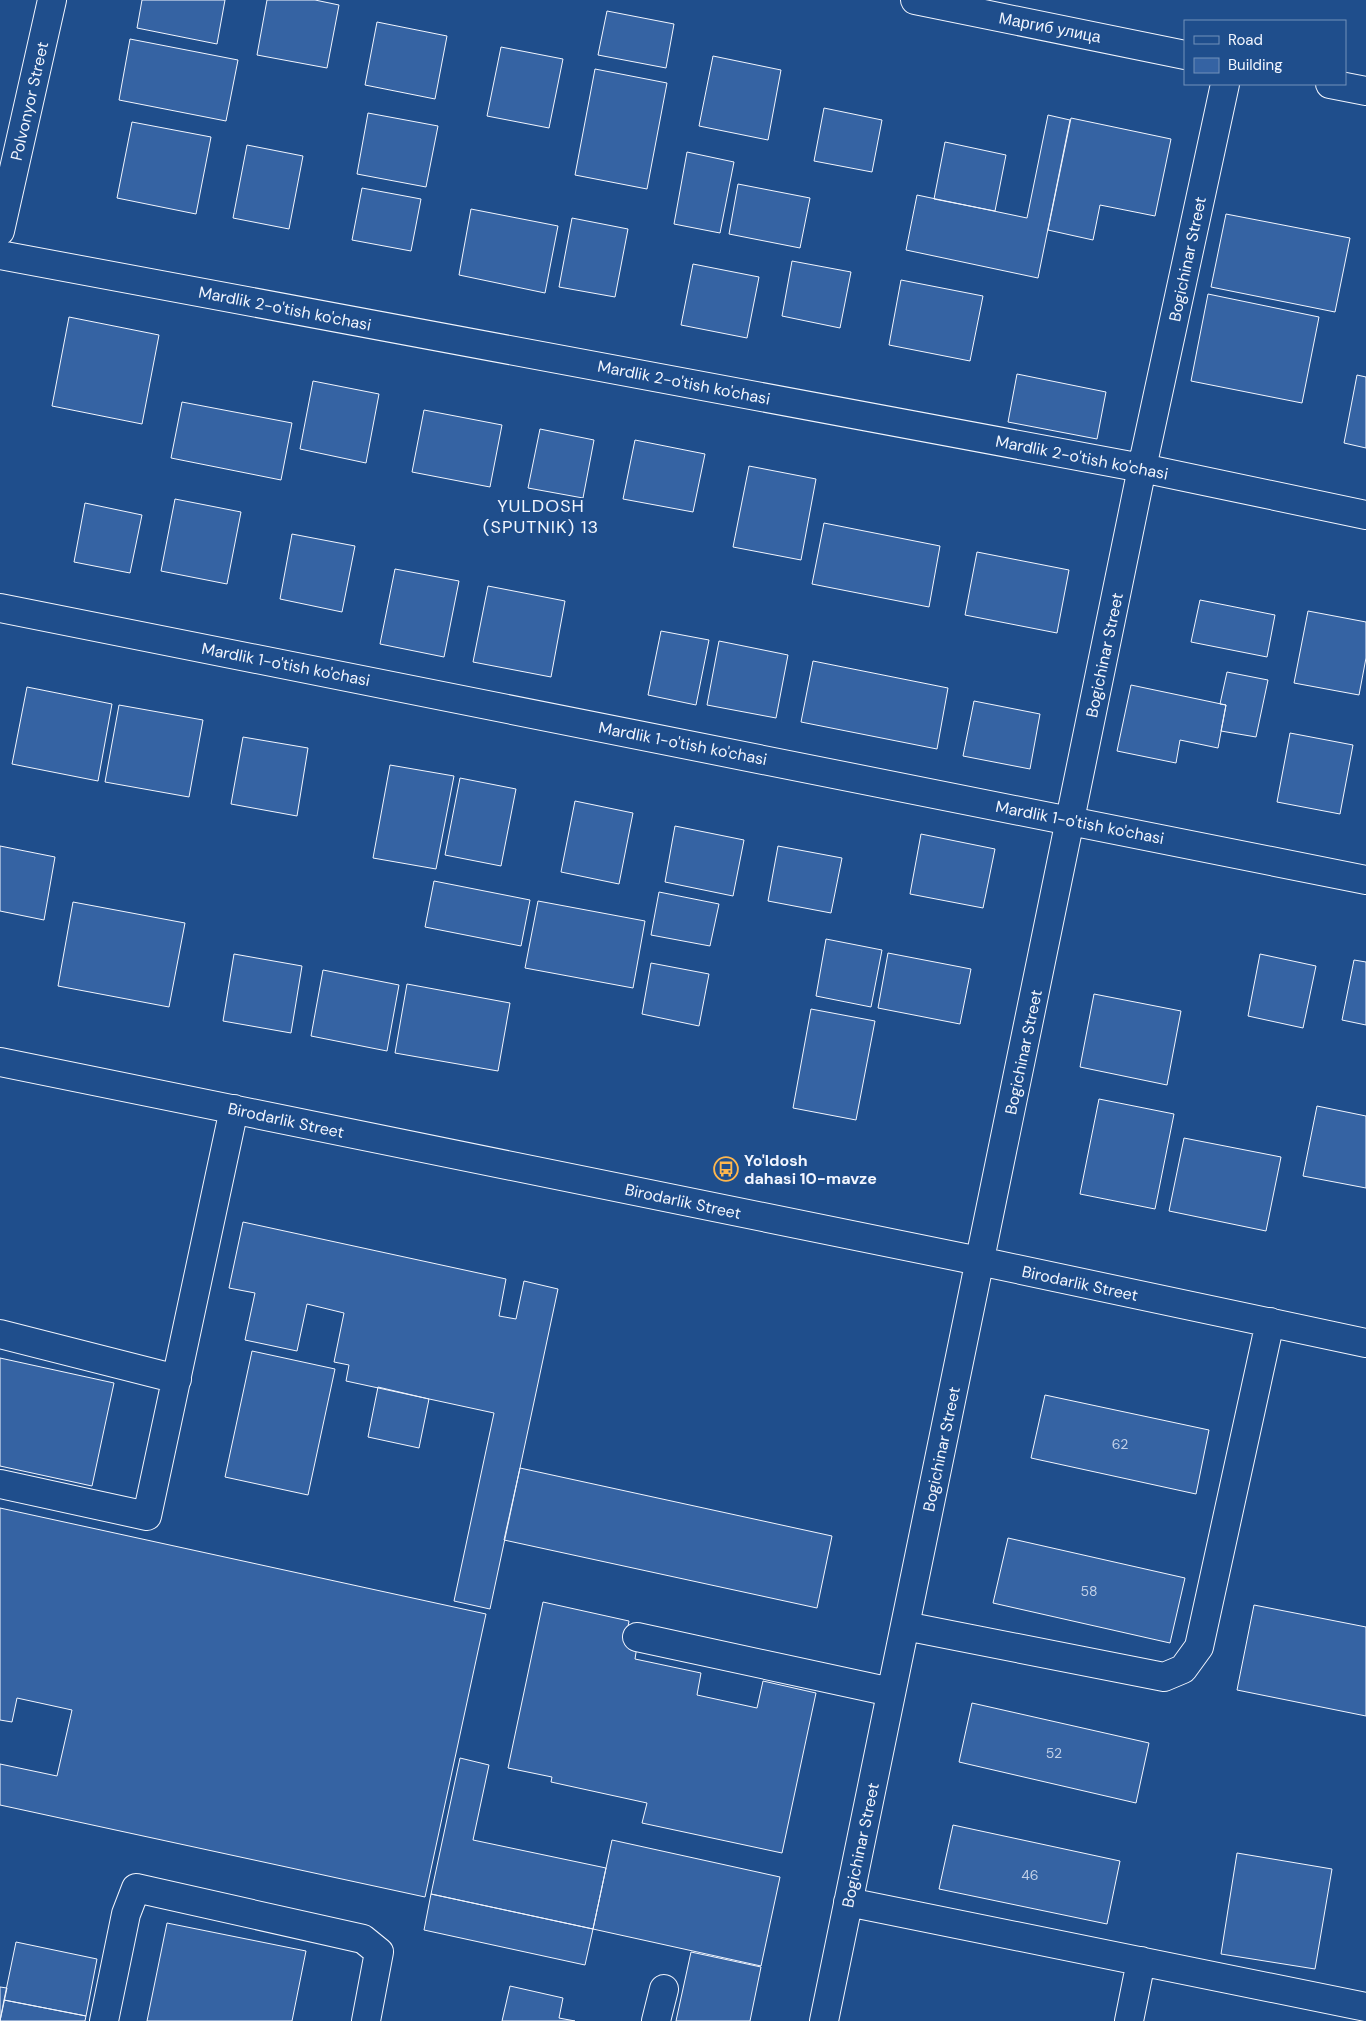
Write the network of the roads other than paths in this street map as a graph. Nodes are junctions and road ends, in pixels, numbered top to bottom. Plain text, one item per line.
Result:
1 (52, 0) edge
2 (915, 0) edge
3 (1184, 55) edge
4 (1225, 85) edge
5 (1335, 85) edge
6 (1366, 91) edge
7 (0, 231) edge
8 (0, 255) edge
9 (1142, 468) junction
10 (1366, 516) edge
11 (0, 608) edge
12 (1070, 820) junction
13 (1366, 880) edge
14 (0, 1062) edge
15 (234, 1109) junction
16 (979, 1262) junction
17 (1270, 1322) junction
18 (0, 1334) edge
19 (1366, 1342) edge
20 (176, 1379) junction
21 (0, 1484) edge
22 (905, 1626) junction
23 (637, 1637) dead end
24 (891, 1692) junction
25 (848, 1902) junction
26 (1141, 1961) junction
27 (664, 1989) dead end
28 (1366, 2007) edge
29 (104, 2021) edge
30 (366, 2021) edge
31 (656, 2021) edge
32 (824, 2021) edge
33 (1129, 2021) edge

1 - 7 street, Polvonyor Street
2 - 3 street, Маргиб улица
4 - 9 street, Bogichinar Street
5 - 6 street
8 - 9 street, Mardlik 2-o'tish ko'chasi
9 - 10 street, Mardlik 2-o'tish ko'chasi
9 - 12 street, Bogichinar Street
11 - 12 street, Mardlik 1-o'tish ko'chasi
12 - 13 street, Mardlik 1-o'tish ko'chasi
12 - 16 street, Bogichinar Street
14 - 15 street, Birodarlik Street
15 - 16 street, Birodarlik Street
15 - 20 street
16 - 17 street, Birodarlik Street
16 - 22 street, Bogichinar Street
17 - 19 street, Birodarlik Street
17 - 22 street
18 - 20 street
20 - 21 street
22 - 24 street, Bogichinar Street
23 - 24 street
24 - 25 street, Bogichinar Street
25 - 26 street
25 - 32 street, Bogichinar Street
26 - 28 street
26 - 33 street
27 - 31 street
29 - 30 street

